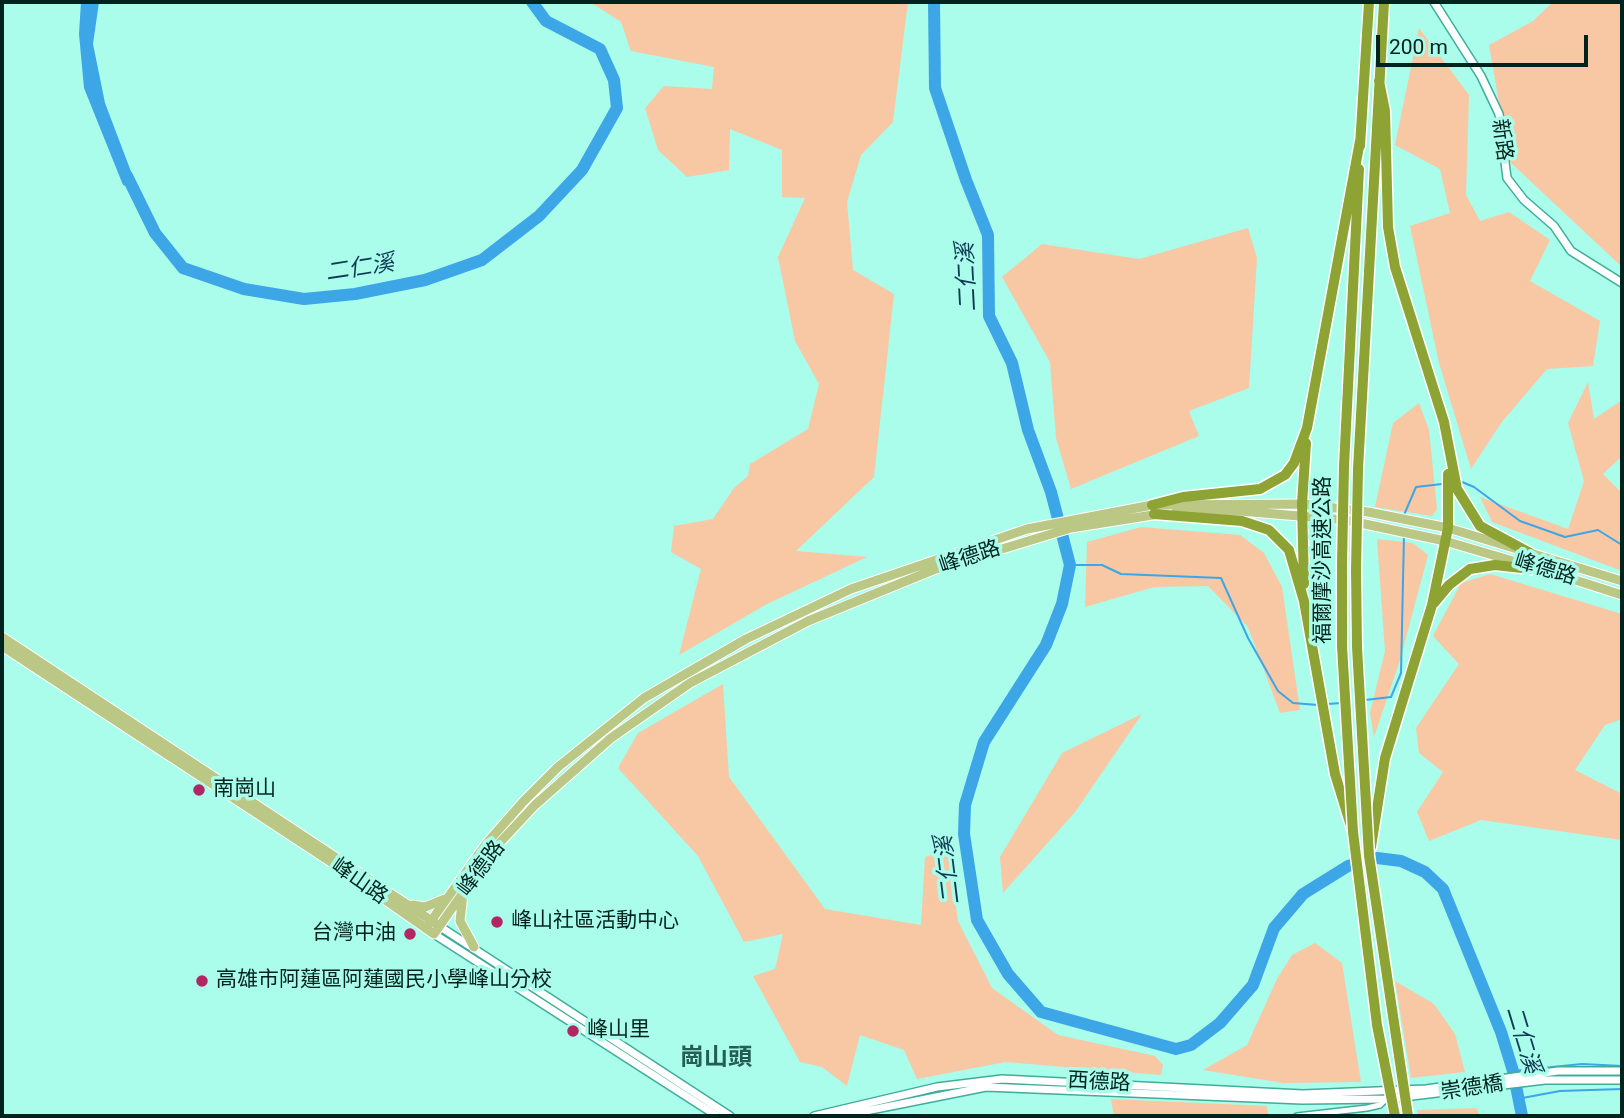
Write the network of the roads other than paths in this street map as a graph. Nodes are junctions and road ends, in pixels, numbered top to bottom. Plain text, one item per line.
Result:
1 (1369, 2) edge
2 (1384, 2) edge
3 (1434, 2) edge
4 (1379, 80) junction
5 (1360, 141) junction
6 (1622, 283) edge
7 (1444, 422) junction
8 (1307, 428) junction
9 (1302, 509) junction
10 (1150, 510) junction
11 (1448, 528) junction
12 (1445, 541) junction
13 (1530, 552) junction
14 (1549, 571) junction
15 (1622, 581) edge
16 (1622, 595) edge
17 (1304, 601) junction
18 (1432, 605) junction
19 (2, 637) edge
20 (2, 646) edge
21 (1353, 832) junction
22 (1369, 856) junction
23 (460, 890) junction
24 (408, 905) junction
25 (433, 927) junction
26 (474, 947) junction
27 (1622, 1071) edge
28 (1622, 1080) edge
29 (1002, 1083) junction
30 (1425, 1093) junction
31 (1387, 1096) junction
32 (717, 1116) edge
33 (730, 1116) edge
34 (814, 1116) edge
35 (841, 1116) edge
36 (1297, 1116) edge
37 (1395, 1116) edge
38 (1408, 1116) edge

1 - 5 highway, 福爾摩沙高速公路
2 - 4 highway, 福爾摩沙高速公路
3 - 6 street, 新路
4 - 7 highway
4 - 22 highway, 福爾摩沙高速公路, bridge
5 - 8 highway
5 - 21 highway, 福爾摩沙高速公路, bridge
7 - 11 highway
7 - 13 highway
8 - 9 highway
8 - 10 highway
9 - 10 main road, 峰德路
9 - 11 main road, 峰德路
9 - 12 main road, 峰德路
9 - 17 highway
10 - 17 highway
10 - 23 main road, 峰德路
10 - 23 main road, 峰德路
11 - 12 highway
11 - 13 main road, 峰德路
12 - 14 main road, 峰德路
12 - 18 highway
13 - 15 main road, 峰德路
14 - 16 main road, 峰德路
14 - 18 highway
17 - 21 highway, bridge
18 - 22 highway, bridge
19 - 24 main road, 峰山路
20 - 25 main road, 峰山路
21 - 37 highway, 福爾摩沙高速公路, bridge
22 - 38 highway, 福爾摩沙高速公路, bridge
23 - 24 main road
23 - 25 main road, 峰德路
23 - 26 main road
24 - 25 main road, 峰山路
25 - 26 street, 峰山路
25 - 32 street, 峰山路
26 - 33 street, 峰山路
27 - 30 street, 崇德橋
28 - 30 street, 崇德橋
29 - 31 street, 西德路
29 - 34 street, 西德路
29 - 35 street, 西德路
30 - 31 street, 西德路
31 - 36 street

